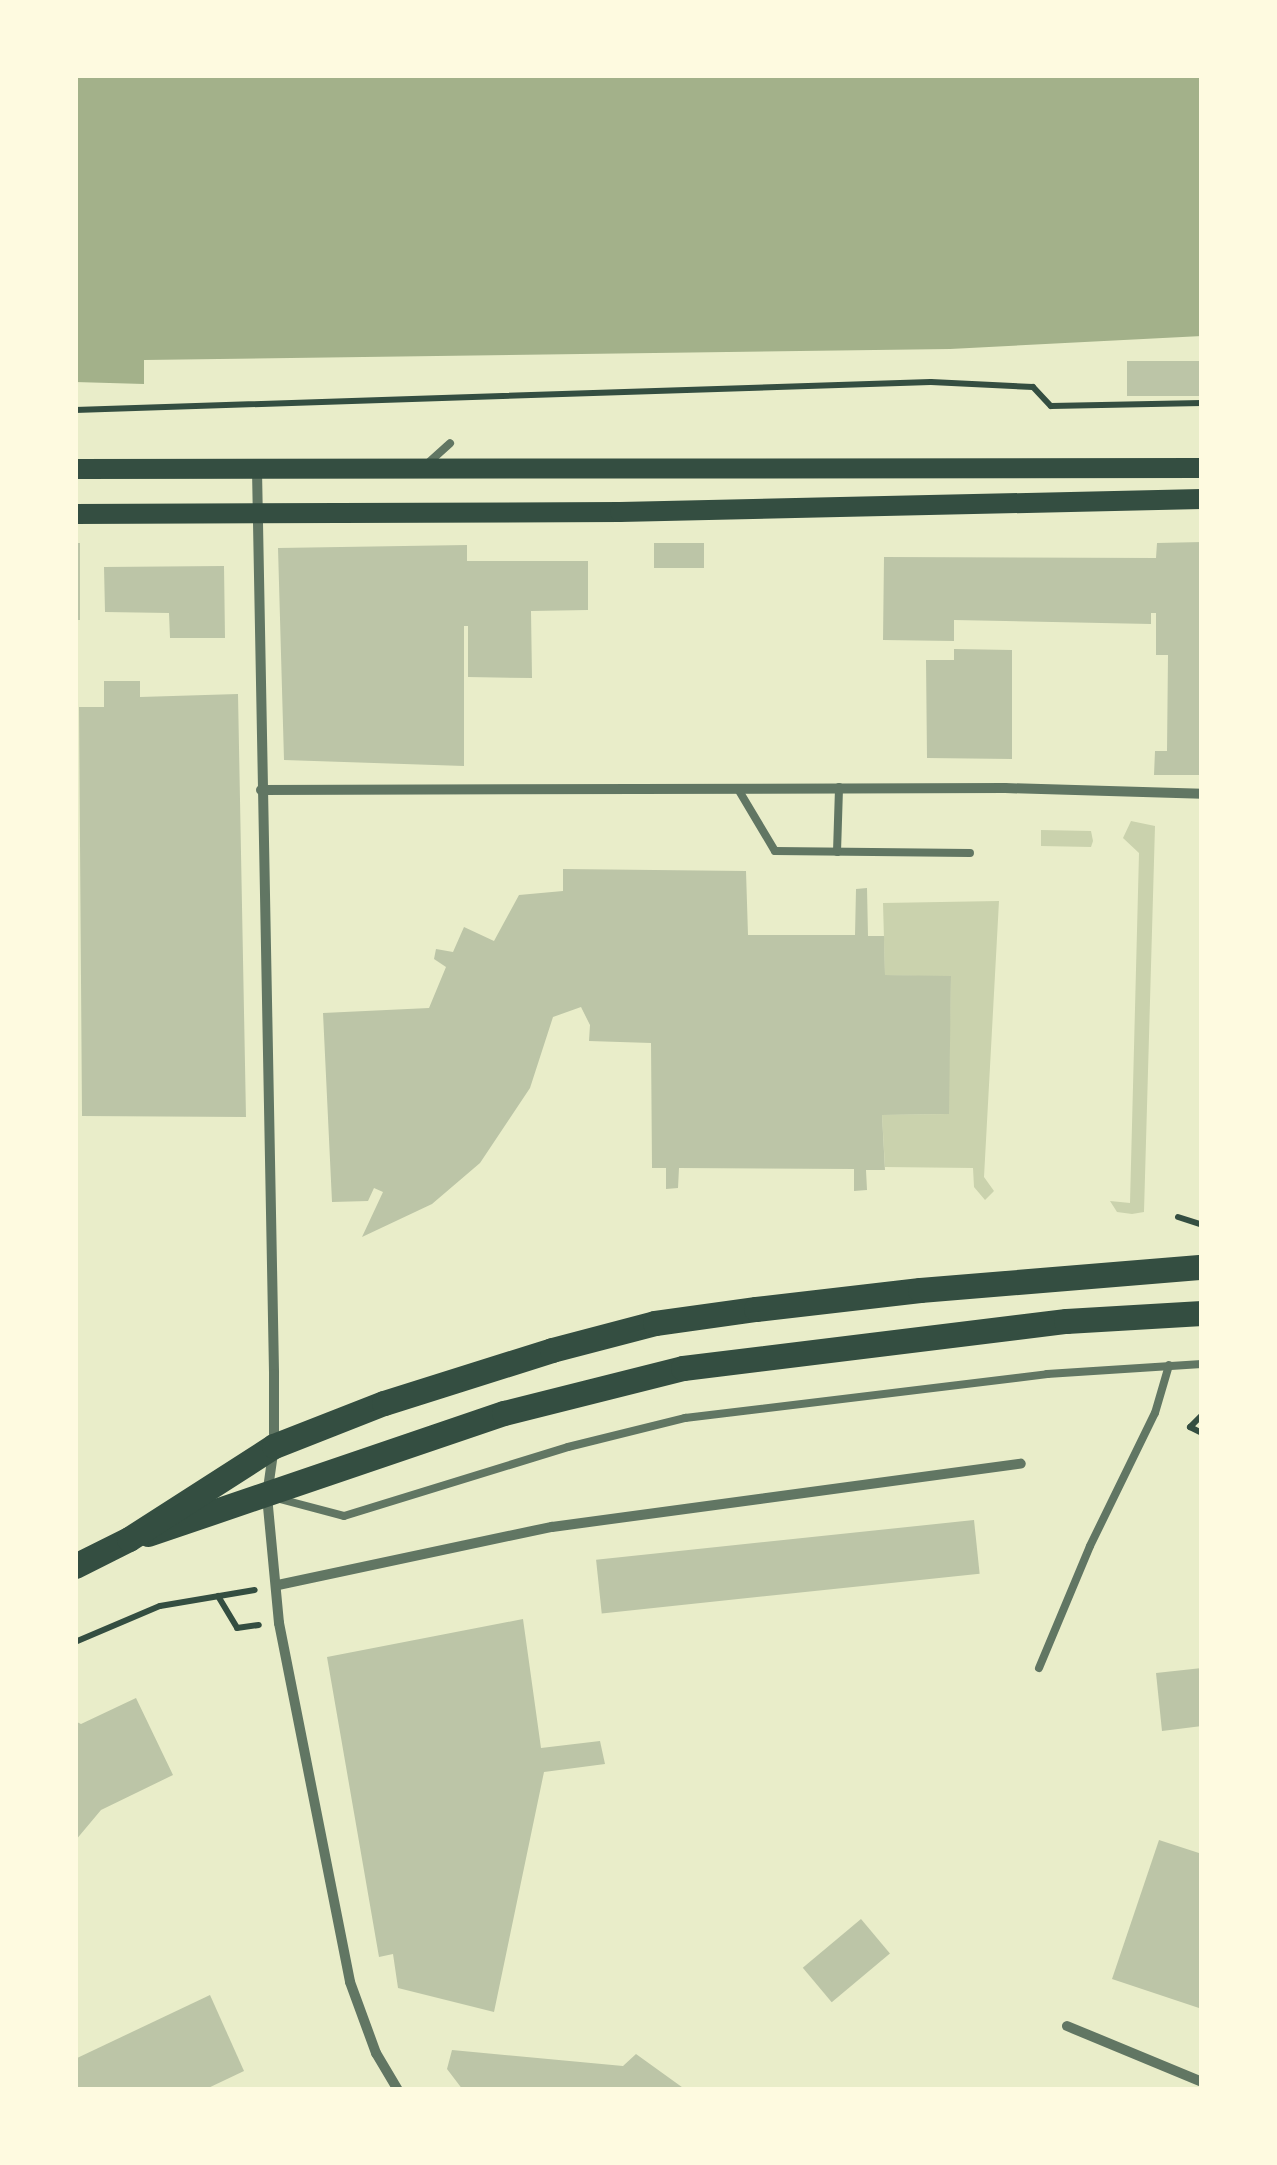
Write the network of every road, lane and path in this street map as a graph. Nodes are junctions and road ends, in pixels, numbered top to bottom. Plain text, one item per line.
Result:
1 (1202, 403) edge
2 (75, 410) edge
3 (450, 443) dead end
4 (1202, 468) edge
5 (75, 470) edge
6 (257, 470) junction
7 (420, 470) junction
8 (1202, 500) edge
9 (258, 512) junction
10 (75, 514) edge
11 (839, 787) junction
12 (738, 789) junction
13 (261, 790) junction
14 (1202, 794) edge
15 (837, 852) junction
16 (970, 853) dead end
17 (1178, 1217) dead end
18 (1202, 1226) edge
19 (1202, 1267) edge
20 (1202, 1314) edge
21 (1202, 1364) edge
22 (1168, 1365) junction
23 (1202, 1415) edge
24 (1202, 1433) edge
25 (274, 1446) junction
26 (1022, 1464) dead end
27 (267, 1496) junction
28 (129, 1539) junction
29 (75, 1566) edge
30 (278, 1586) junction
31 (75, 1642) edge
32 (1039, 1668) dead end
33 (1068, 2026) dead end
34 (1202, 2082) edge
35 (398, 2090) edge

1 - 2 path
3 - 7 lane
4 - 7 main road
5 - 6 main road
6 - 7 main road
6 - 9 street
8 - 9 main road
9 - 10 main road
9 - 13 street
11 - 12 street
11 - 14 street
11 - 15 lane
12 - 13 street
12 - 15 lane
13 - 25 street
15 - 16 lane
17 - 18 path
19 - 25 main road
20 - 27 main road
21 - 22 lane
22 - 27 lane
22 - 32 lane
23 - 24 path
25 - 27 street
25 - 28 main road
26 - 30 street
27 - 28 main road
27 - 30 street
28 - 29 main road
30 - 31 path
30 - 35 street
33 - 34 street

